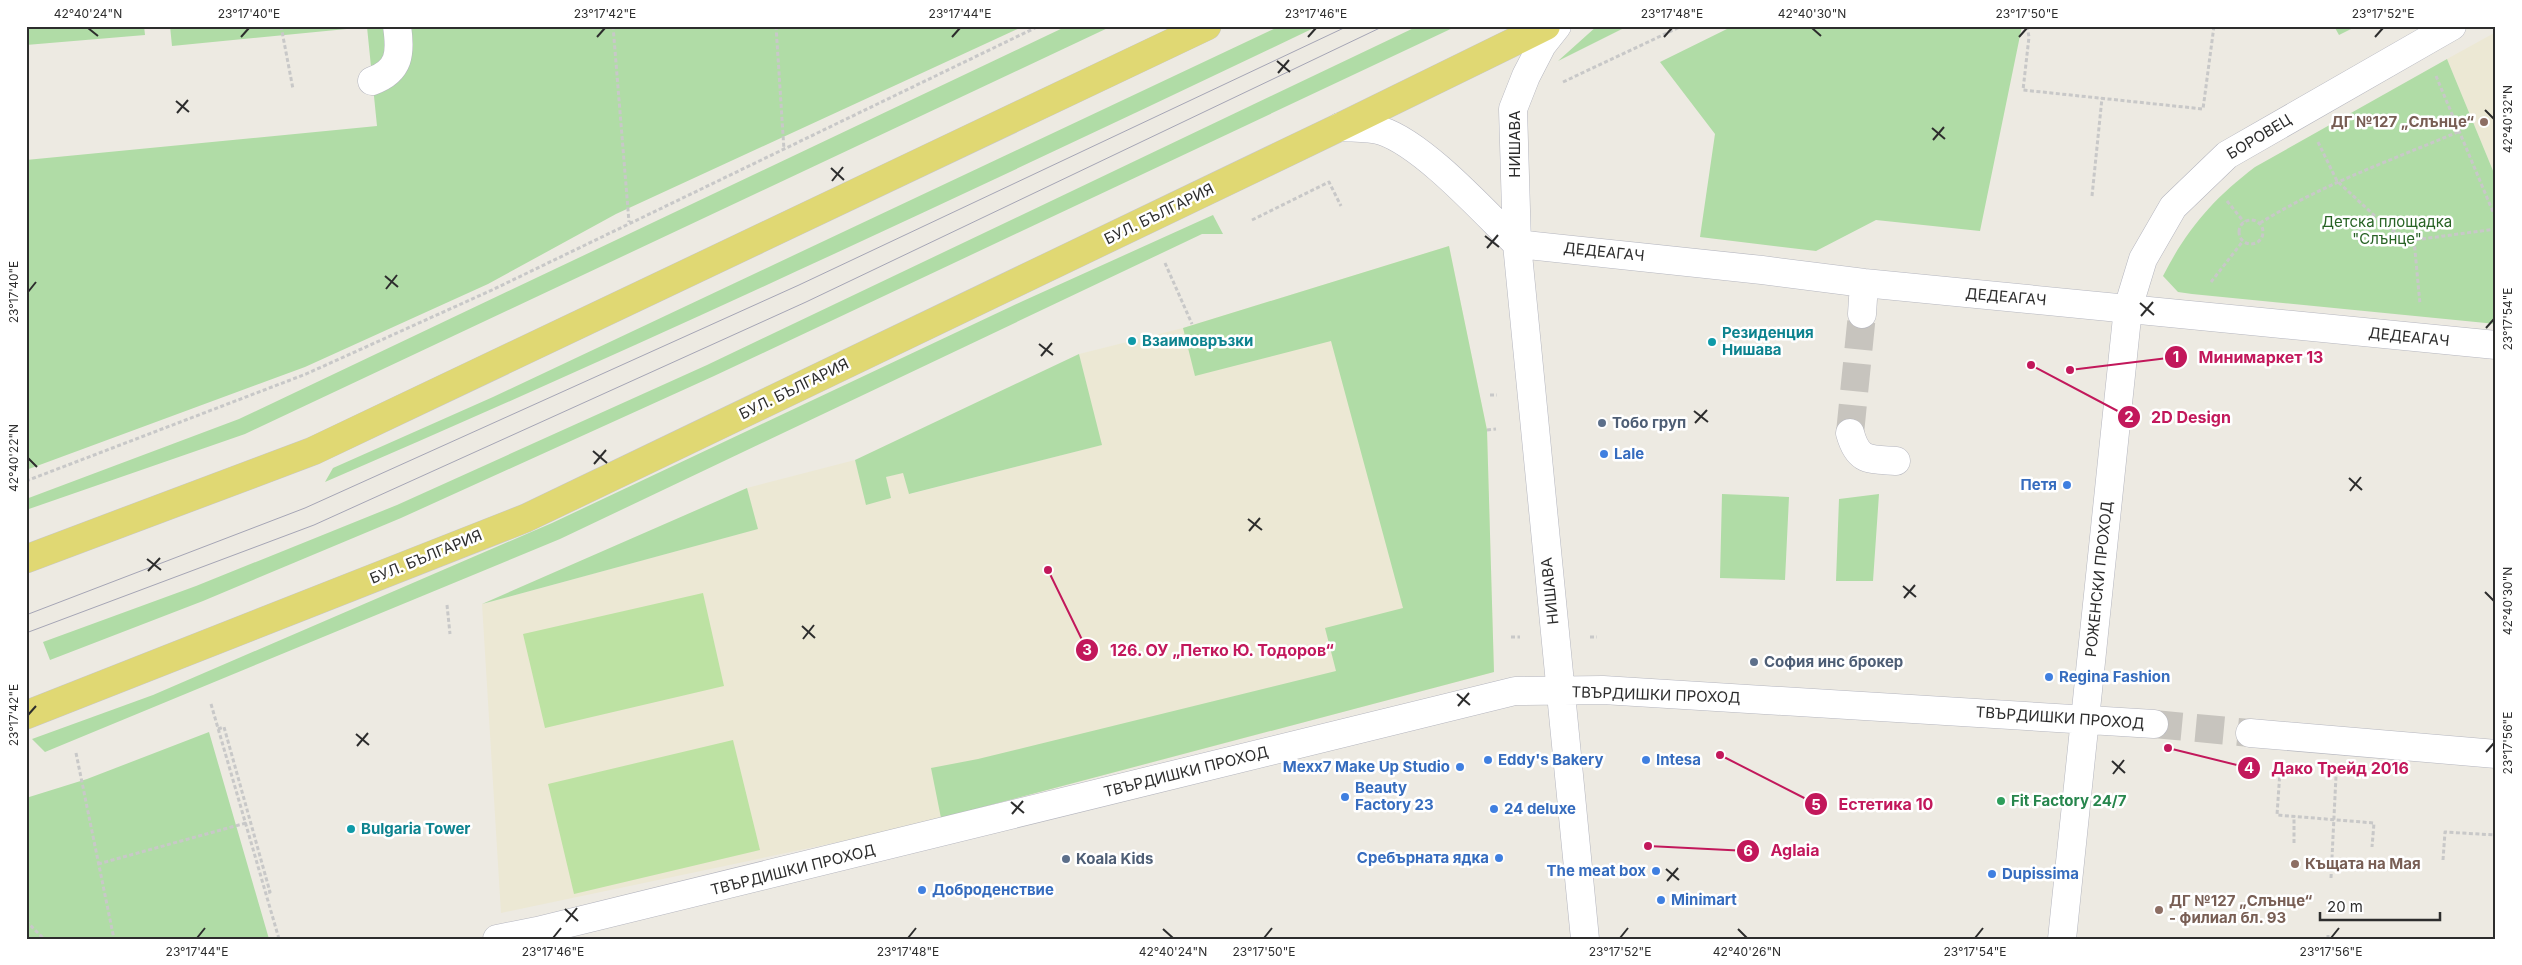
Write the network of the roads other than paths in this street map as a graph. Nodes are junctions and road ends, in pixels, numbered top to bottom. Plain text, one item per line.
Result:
1 (396, 26) edge
2 (1208, 26) edge
3 (1546, 26) edge
4 (1557, 26) edge
5 (2452, 26) edge
6 (372, 81) dead end
7 (1340, 128) junction
8 (1517, 244) junction
9 (1864, 283) junction
10 (2128, 308) junction
11 (1862, 314) tunnel mouth
12 (2496, 345) edge
13 (1850, 433) tunnel mouth
14 (1896, 461) dead end
15 (26, 559) edge
16 (1561, 691) junction
17 (26, 715) edge
18 (2085, 720) junction
19 (2154, 724) tunnel mouth
20 (2250, 733) tunnel mouth
21 (2496, 754) edge
22 (502, 938) edge
23 (1585, 939) edge
24 (2062, 939) edge

1 - 6 street
2 - 15 main road
3 - 7 main road, БУЛ. БЪЛГАРИЯ
4 - 8 street, НИШАВА
5 - 10 street, БОРОВЕЦ
7 - 8 street
7 - 17 main road, БУЛ. БЪЛГАРИЯ
8 - 9 street, ДЕДЕАГАЧ
8 - 16 street, НИШАВА
9 - 10 street, ДЕДЕАГАЧ
9 - 11 street
10 - 12 street, ДЕДЕАГАЧ
10 - 18 street, РОЖЕНСКИ ПРОХОД
13 - 14 street
16 - 18 street, ТВЪРДИШКИ ПРОХОД
16 - 22 street, ТВЪРДИШКИ ПРОХОД
16 - 23 street, НИШАВА
18 - 19 street, ТВЪРДИШКИ ПРОХОД
18 - 24 street, РОЖЕНСКИ ПРОХОД
20 - 21 street

